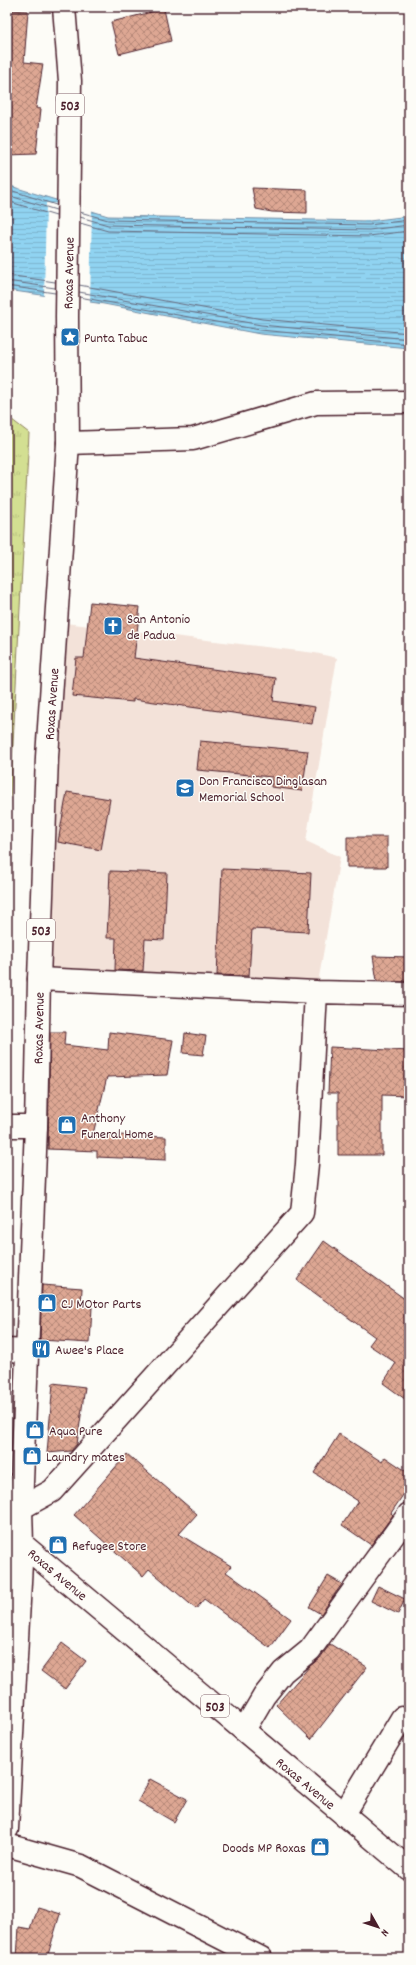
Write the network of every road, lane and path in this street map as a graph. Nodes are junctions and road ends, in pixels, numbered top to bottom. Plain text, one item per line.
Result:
1 (64, 7) edge
2 (409, 402) edge
3 (68, 443) junction
4 (39, 979) junction
5 (316, 992) junction
6 (409, 994) edge
7 (7, 1126) edge
8 (36, 1126) junction
9 (17, 1350) edge
10 (21, 1508) junction
11 (409, 1514) edge
12 (14, 1542) edge
13 (402, 1718) dead end
14 (244, 1730) junction
15 (8, 1792) edge
16 (344, 1814) junction
17 (7, 1829) edge
18 (7, 1845) edge
19 (409, 1869) edge
20 (261, 1958) edge

1 - 3 main road, Roxas Avenue / 503
2 - 3 main road
3 - 4 main road, Roxas Avenue / 503
4 - 5 main road
4 - 8 main road, Roxas Avenue / 503
5 - 6 main road
5 - 10 main road
7 - 8 main road
8 - 9 main road, Roxas Avenue / 503
9 - 10 main road, Roxas Avenue / 503
10 - 12 main road, Roxas Avenue / 503
11 - 14 main road
12 - 14 main road, Roxas Avenue / 503
12 - 15 main road
13 - 16 main road
14 - 16 main road, Roxas Avenue / 503
15 - 17 main road
16 - 19 main road, Roxas Avenue / 503
18 - 20 main road

